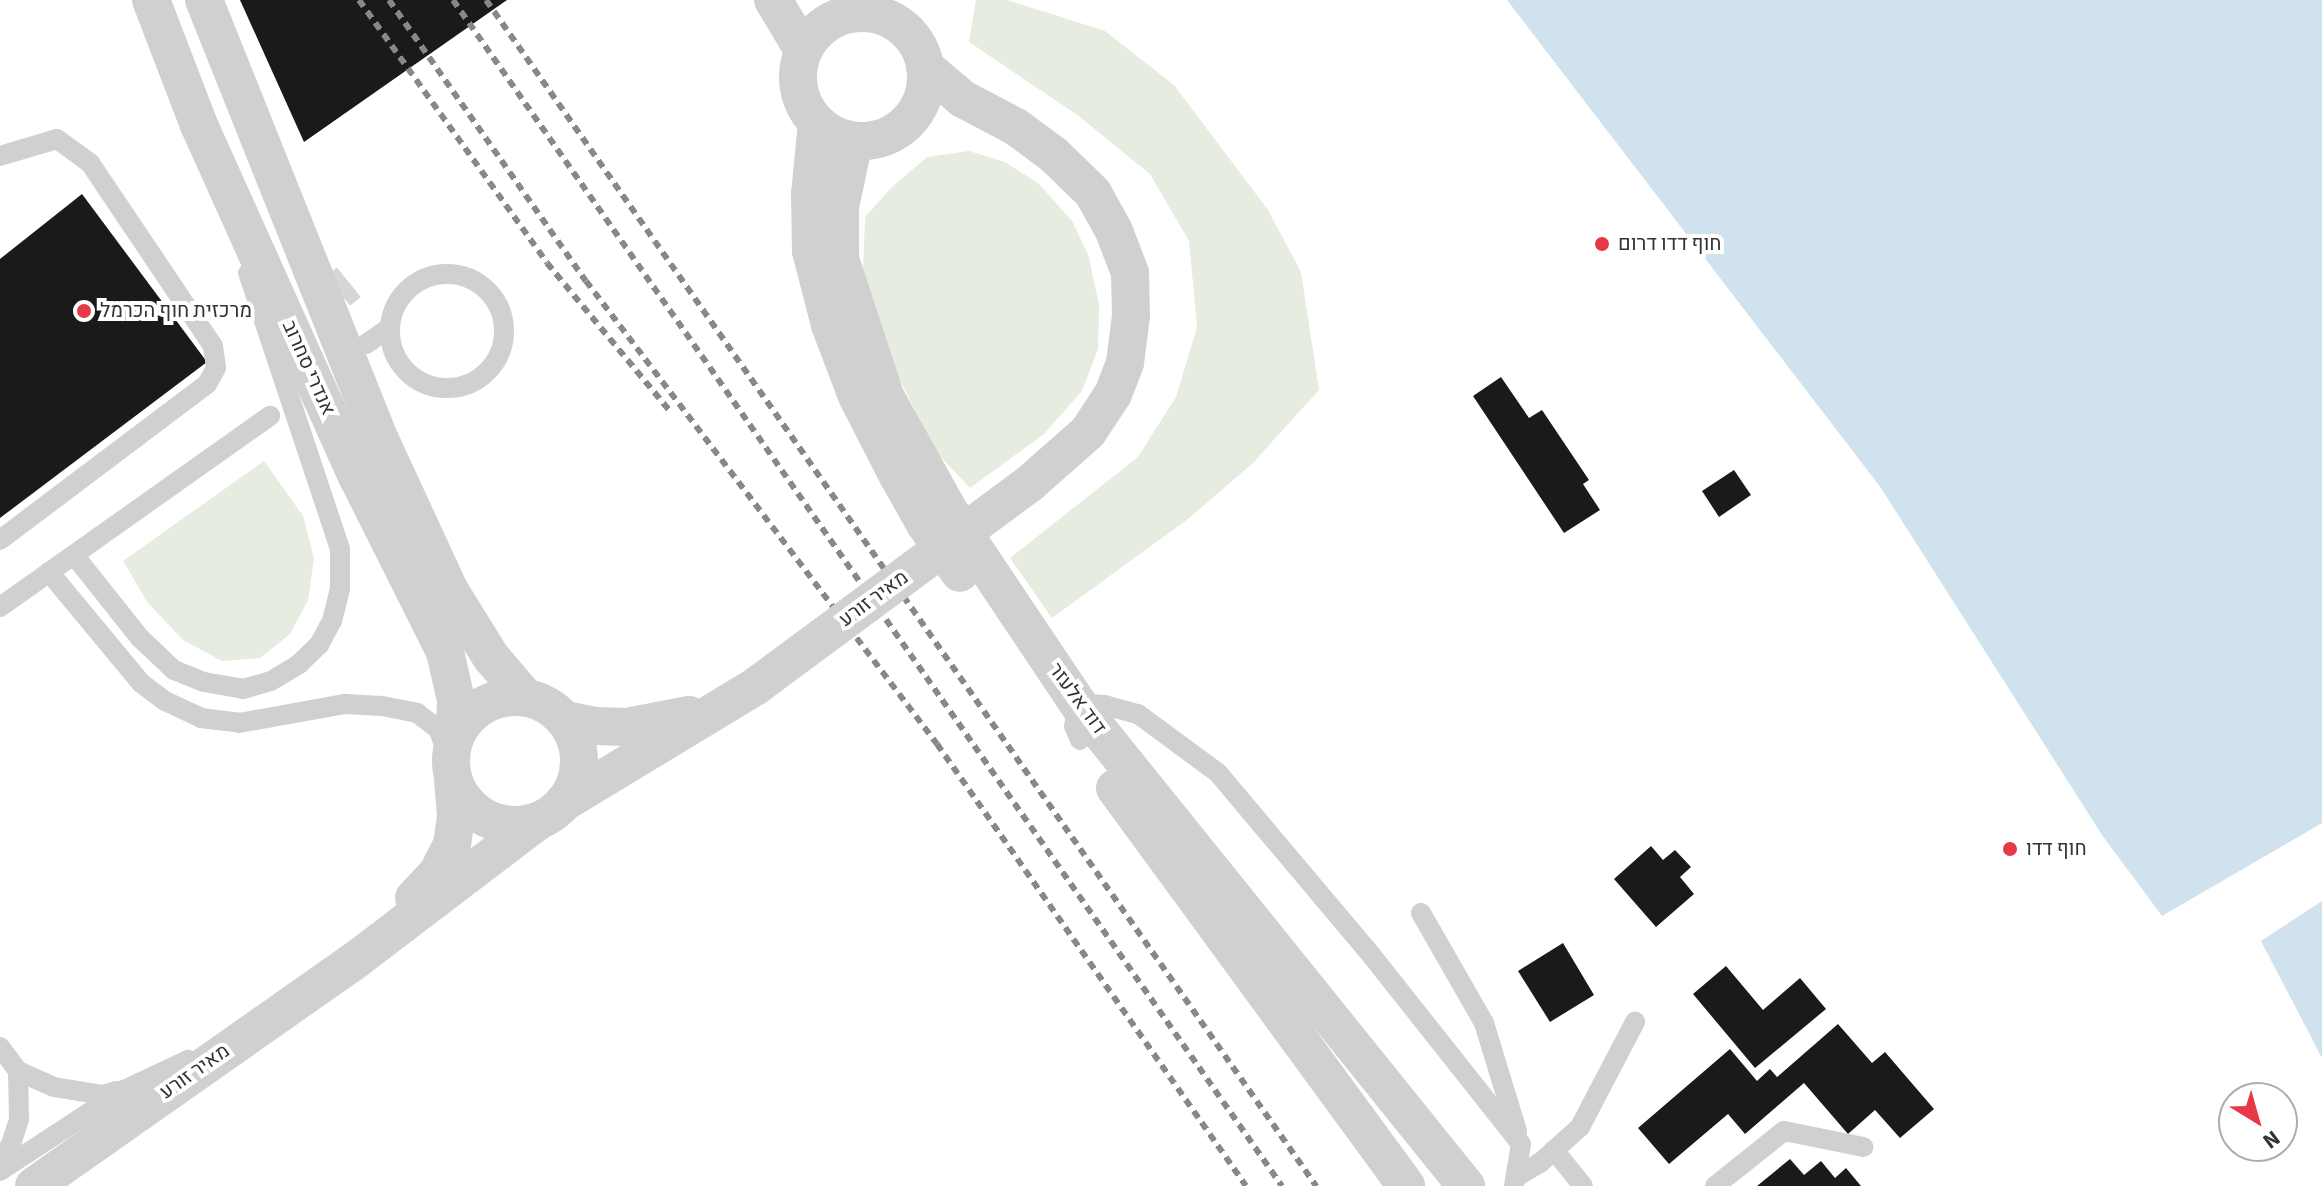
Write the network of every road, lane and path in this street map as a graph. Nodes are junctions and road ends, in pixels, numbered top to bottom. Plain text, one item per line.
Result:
1 (151, 0) edge
2 (204, 0) edge
3 (773, 0) edge
4 (842, 7) edge
5 (803, 50) junction
6 (925, 67) junction
7 (977, 106) junction
8 (908, 122) junction
9 (817, 123) junction
10 (199, 125) junction
11 (854, 141) junction
12 (0, 156) edge
13 (390, 327) junction
14 (366, 344) dead end
15 (270, 416) dead end
16 (0, 540) edge
17 (74, 555) junction
18 (49, 572) junction
19 (0, 607) edge
20 (525, 697) junction
21 (716, 709) junction
22 (565, 720) junction
23 (1080, 724) junction
24 (453, 759) junction
25 (551, 812) junction
26 (1421, 913) dead end
27 (357, 959) junction
28 (1635, 1022) dead end
29 (257, 1029) junction
30 (0, 1047) edge
31 (18, 1071) junction
32 (124, 1090) junction
33 (1521, 1144) junction
34 (1863, 1147) dead end
35 (1554, 1150) junction
36 (0, 1163) edge
37 (0, 1171) edge
38 (1516, 1181) edge
39 (34, 1186) edge
40 (1406, 1186) edge
41 (1466, 1186) edge
42 (1583, 1186) edge
43 (1715, 1186) edge

1 - 10 street, אנדרי סחרוב
2 - 20 street, אנדרי סחרוב
3 - 5 street
4 - 5 street
4 - 6 street
5 - 9 street
6 - 7 street
6 - 8 street
7 - 8 street
7 - 21 street, מאיר זורע, bridge
8 - 11 street
9 - 11 street
9 - 23 street, דוד אלעזר
10 - 17 lane
10 - 24 street, אנדרי סחרוב
11 - 23 street, דוד אלעזר
12 - 16 lane
13 - 13 lane
13 - 14 lane
15 - 17 lane
17 - 18 lane
18 - 19 lane
18 - 24 lane
20 - 22 street
20 - 24 street
21 - 22 street, מאיר זורע
21 - 25 street, מאיר זורע
22 - 25 street
23 - 33 lane
23 - 40 street, דוד אלעזר
23 - 41 street, דוד אלעזר
24 - 25 street
24 - 27 street, מאיר זורע
25 - 27 street, מאיר זורע
26 - 33 lane
27 - 29 street, מאיר זורע
28 - 35 lane
29 - 32 lane
29 - 39 street, מאיר זורע
30 - 31 lane
31 - 32 lane
31 - 36 lane
32 - 37 lane
33 - 38 lane
34 - 43 lane
35 - 38 lane
35 - 42 lane

